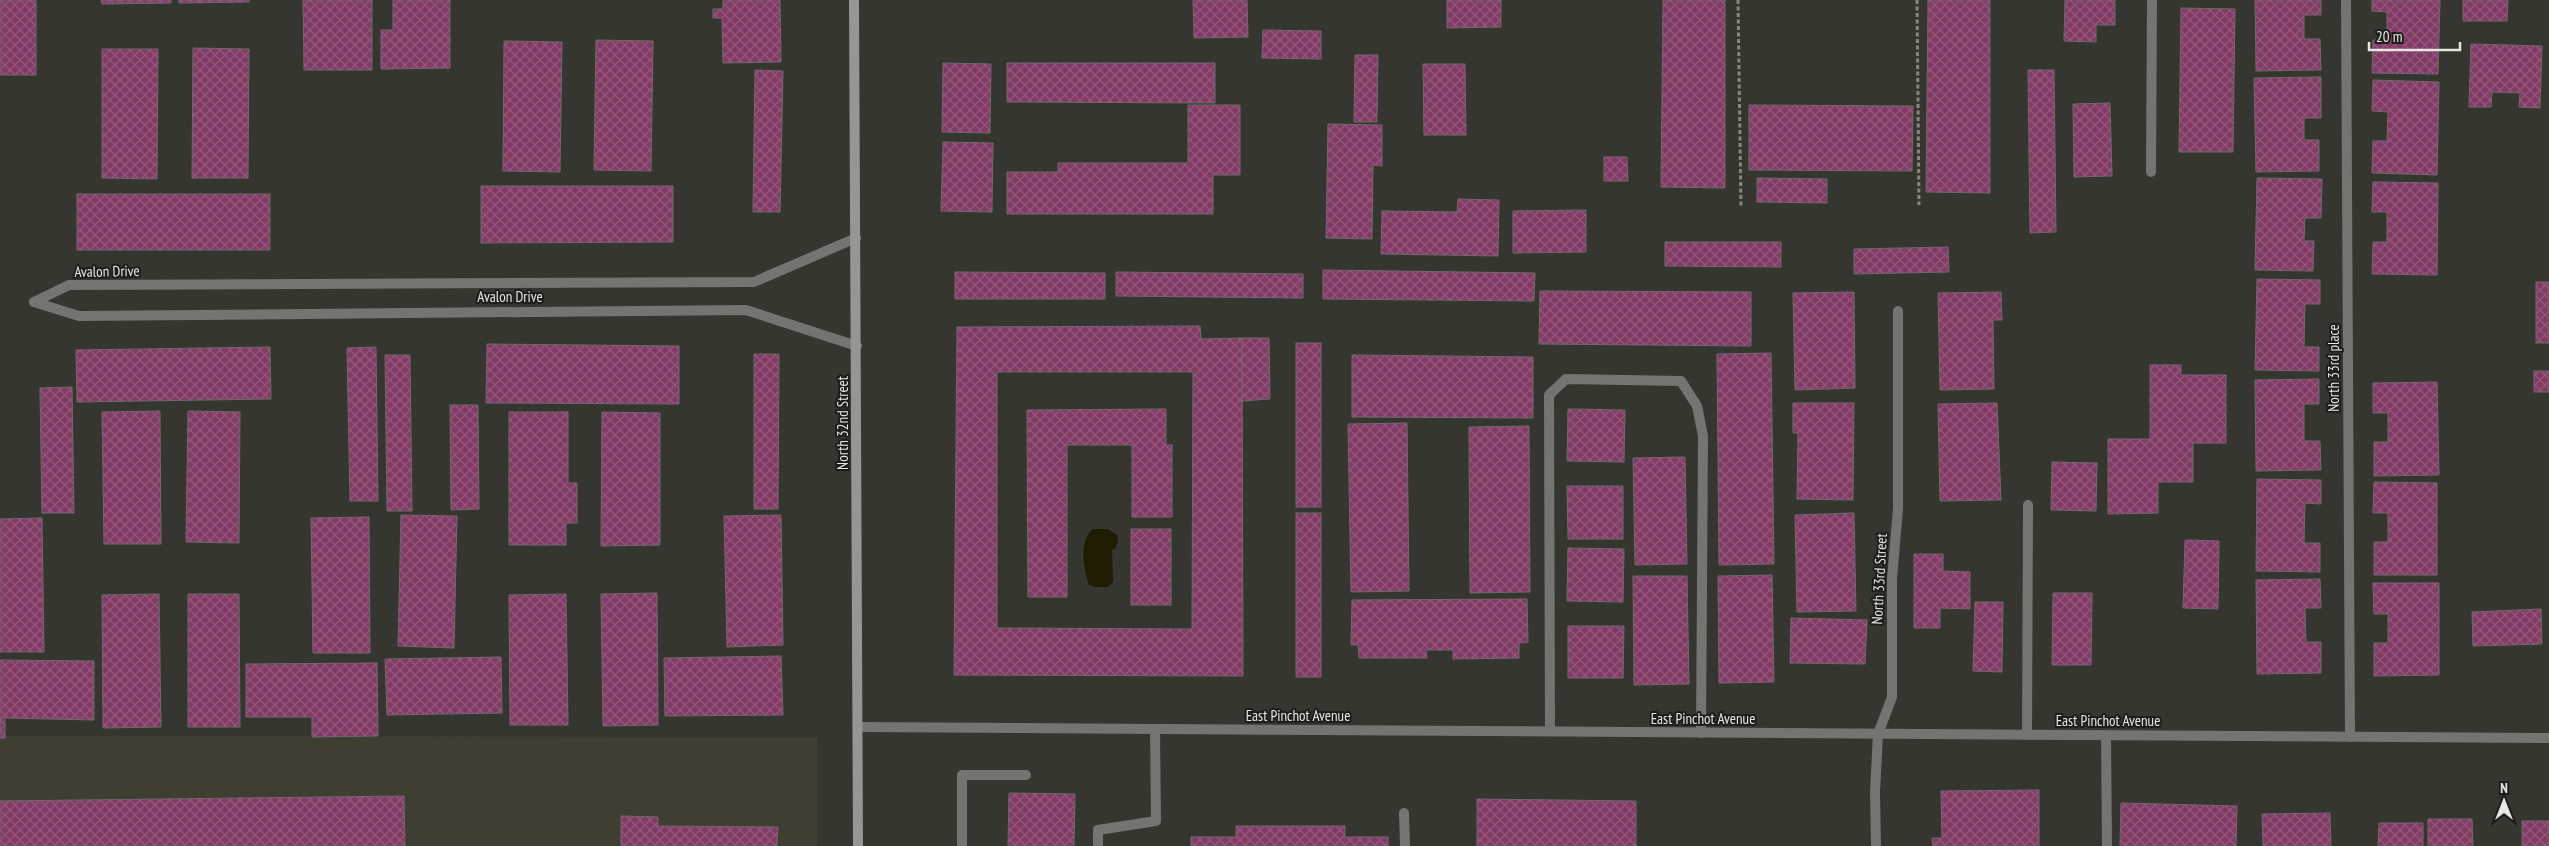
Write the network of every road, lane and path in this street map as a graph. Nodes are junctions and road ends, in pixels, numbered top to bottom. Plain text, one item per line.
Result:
1 (854, 0) edge
2 (1738, 0) edge
3 (1917, 0) edge
4 (2152, 0) edge
5 (2346, 0) edge
6 (2150, 172) dead end
7 (1919, 205) dead end
8 (1741, 208) dead end
9 (856, 238) junction
10 (1898, 310) dead end
11 (856, 346) junction
12 (2028, 505) dead end
13 (858, 727) junction
14 (1155, 729) junction
15 (1550, 731) junction
16 (1700, 733) junction
17 (1878, 734) junction
18 (2027, 735) junction
19 (2106, 735) junction
20 (2350, 737) junction
21 (2549, 738) edge
22 (1026, 775) dead end
23 (1404, 813) dead end
24 (858, 846) edge
25 (962, 846) edge
26 (1098, 846) edge
27 (1405, 846) edge
28 (1876, 846) edge
29 (2107, 846) edge

1 - 9 main road, North 32nd Street
2 - 8 path
3 - 7 path
4 - 6 street
5 - 20 street, North 33rd place
9 - 11 main road, North 32nd Street
9 - 11 street, Avalon Drive
10 - 17 street, North 33rd Street
11 - 13 main road, North 32nd Street
12 - 18 street
13 - 14 street, East Pinchot Avenue
13 - 24 main road, North 32nd Street
14 - 15 street, East Pinchot Avenue
14 - 26 street
15 - 16 street, East Pinchot Avenue
15 - 16 street
16 - 17 street, East Pinchot Avenue
17 - 18 street, East Pinchot Avenue
17 - 28 street, North 33rd Street
18 - 19 street, East Pinchot Avenue
19 - 20 street, East Pinchot Avenue
19 - 29 street
20 - 21 street, East Pinchot Avenue
22 - 25 street
23 - 27 street

